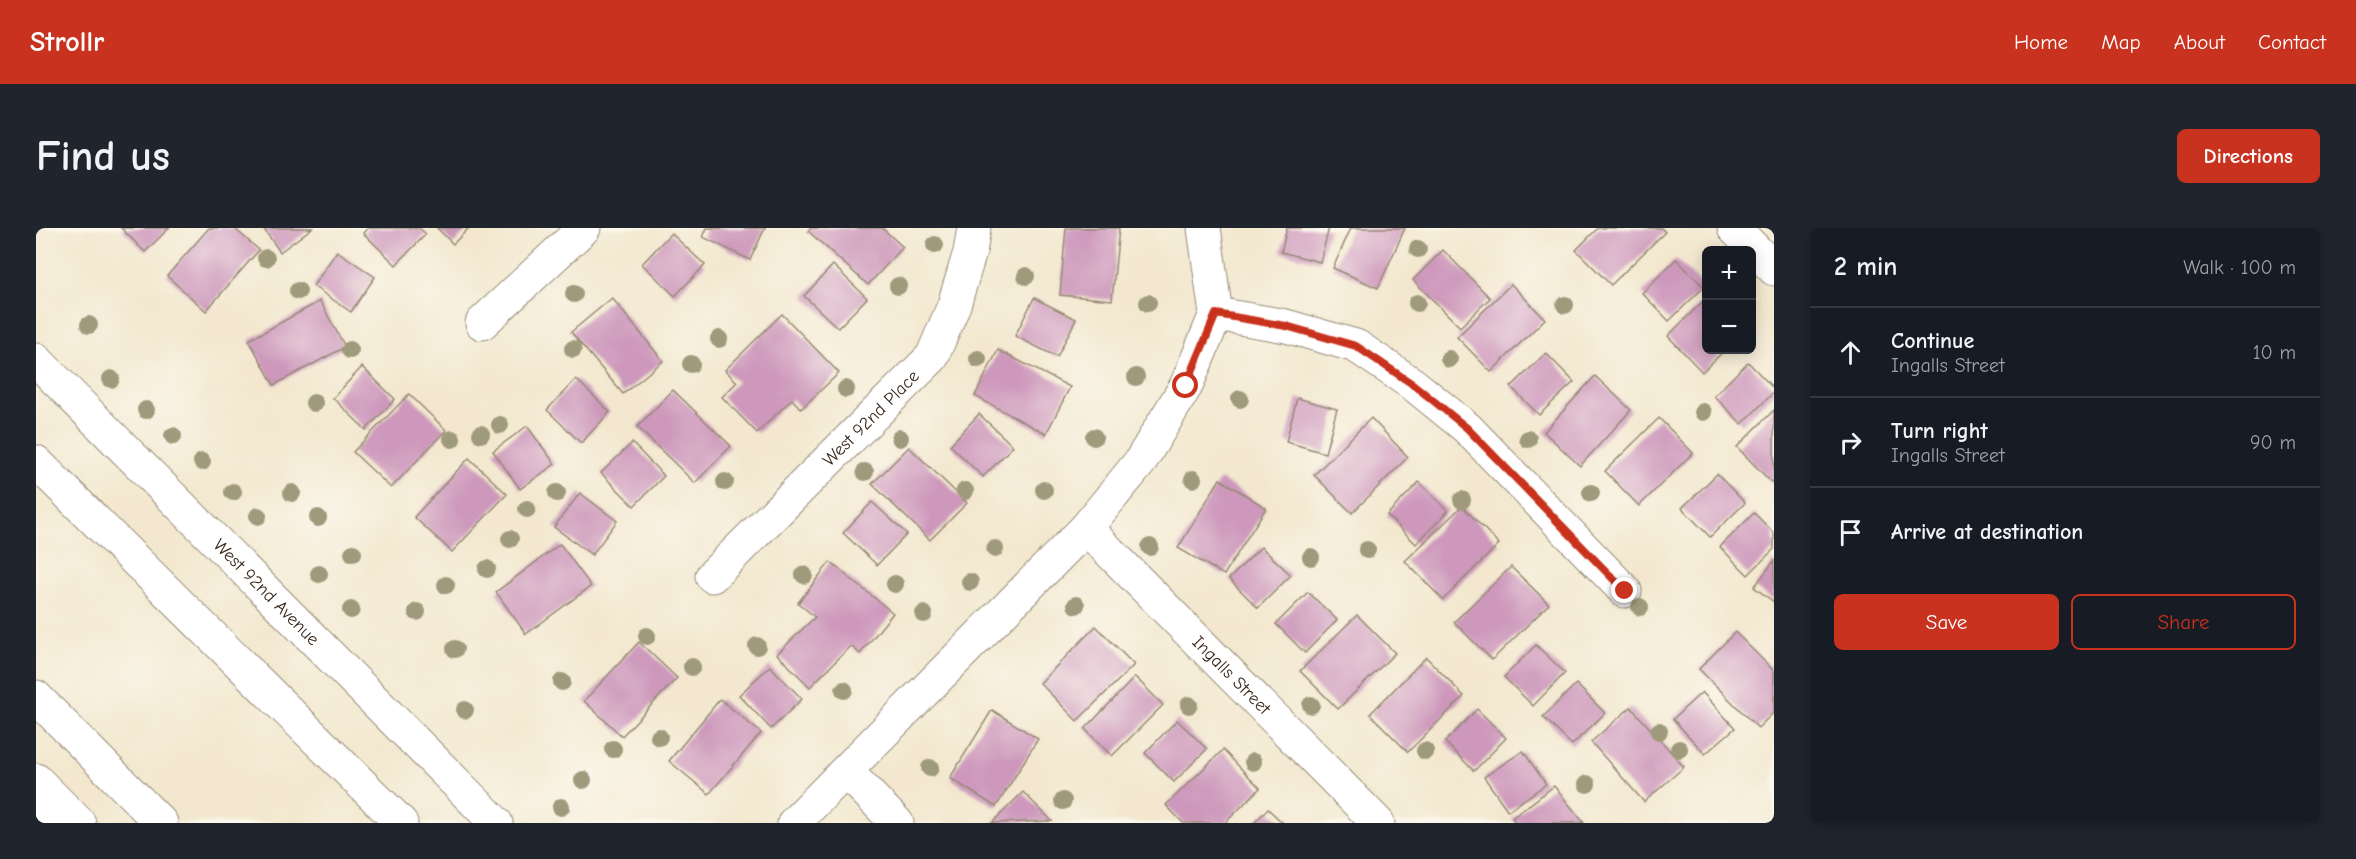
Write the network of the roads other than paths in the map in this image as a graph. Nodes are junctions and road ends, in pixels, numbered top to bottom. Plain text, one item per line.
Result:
1 (584, 228) edge
2 (974, 228) edge
3 (1204, 228) edge
4 (1734, 228) edge
5 (1774, 268) edge
6 (1216, 314) junction
7 (483, 323) dead end
8 (36, 360) edge
9 (36, 462) edge
10 (1086, 528) junction
11 (712, 576) dead end
12 (1625, 591) dead end
13 (36, 697) edge
14 (36, 730) edge
15 (846, 771) junction
16 (36, 780) edge
17 (36, 813) edge
18 (46, 823) edge
19 (79, 823) edge
20 (129, 823) edge
21 (161, 823) edge
22 (401, 823) edge
23 (496, 823) edge
24 (794, 823) edge
25 (897, 823) edge
26 (1378, 823) edge

1 - 7 street
2 - 11 street, West 92nd Place
3 - 6 street
4 - 5 street
6 - 10 street
6 - 12 street
8 - 23 street, West 92nd Avenue
9 - 22 street
10 - 15 street
10 - 26 street, Ingalls Street
13 - 21 street
14 - 20 street
15 - 24 street
15 - 25 street
16 - 19 street
17 - 18 street

